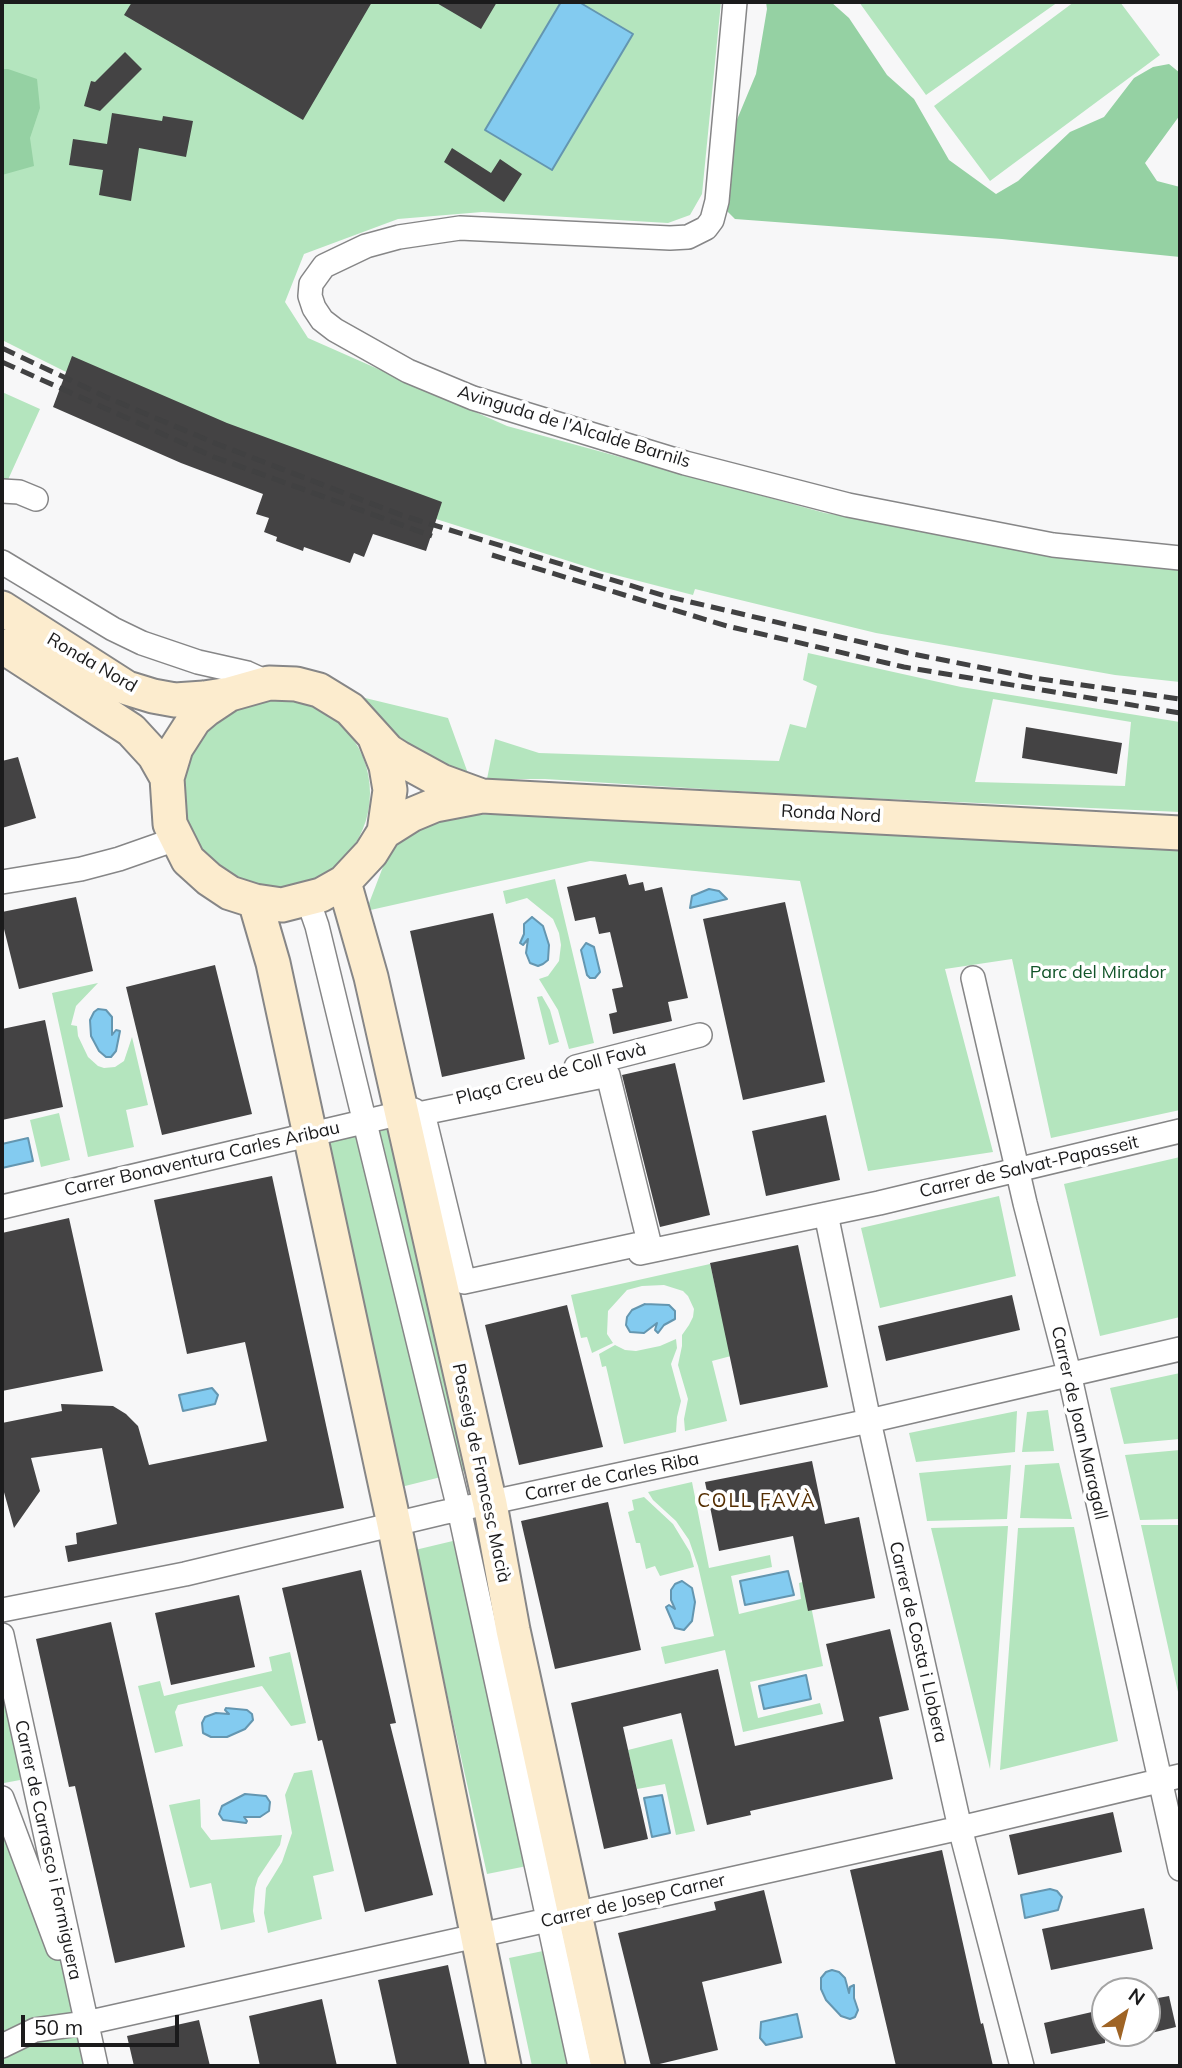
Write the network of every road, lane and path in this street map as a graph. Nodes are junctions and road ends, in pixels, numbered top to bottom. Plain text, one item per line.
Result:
1 (735, 2) edge
2 (2, 491) edge
3 (36, 499) dead end
4 (1180, 558) edge
5 (2, 562) edge
6 (2, 608) edge
7 (2, 646) edge
8 (2, 656) edge
9 (269, 683) junction
10 (71, 689) junction
11 (230, 694) junction
12 (376, 738) junction
13 (167, 778) junction
14 (482, 796) junction
15 (384, 832) junction
16 (1180, 833) edge
17 (176, 839) junction
18 (2, 881) edge
19 (344, 882) junction
20 (308, 900) junction
21 (255, 901) junction
22 (973, 978) dead end
23 (700, 1035) dead end
24 (402, 1113) junction
25 (365, 1121) junction
26 (1180, 1132) edge
27 (309, 1133) junction
28 (1017, 1171) junction
29 (2, 1206) edge
30 (826, 1214) junction
31 (645, 1247) junction
32 (1180, 1349) edge
33 (1069, 1373) junction
34 (869, 1421) junction
35 (475, 1507) junction
36 (394, 1524) junction
37 (2, 1609) edge
38 (2, 1635) edge
39 (1170, 1778) edge
40 (2, 1798) edge
41 (960, 1828) junction
42 (1180, 1868) edge
43 (562, 1916) junction
44 (476, 1935) junction
45 (86, 2024) junction
46 (2, 2046) edge
47 (96, 2066) edge
48 (504, 2066) edge
49 (580, 2066) edge
50 (608, 2066) edge
51 (1022, 2066) edge

1 - 4 street, Avinguda de l'Alcalde Barnils
2 - 3 street
5 - 9 street
6 - 11 street, Ronda Nord
7 - 10 street, Ronda Nord
8 - 10 street, Ronda Nord
9 - 11 street, Ronda Nord
9 - 12 street, Ronda Nord
10 - 13 street, Ronda Nord
11 - 13 street, Ronda Nord
12 - 14 street, Ronda Nord
12 - 15 street, Ronda Nord
13 - 17 street, Ronda Nord
14 - 15 street, Ronda Nord
14 - 16 street, Ronda Nord
15 - 19 street, Ronda Nord
17 - 18 street
17 - 21 street, Ronda Nord
19 - 20 street, Ronda Nord
19 - 24 street, Passeig de Francesc Macià
20 - 21 street, Ronda Nord
20 - 25 street, Passeig de Francesc Macià
21 - 27 street
22 - 28 street, Carrer de Joan Maragall
23 - 24 street, Plaça Creu de Coll Favà
24 - 25 street, Carrer Bonaventura Carles Aribau
24 - 35 street, Passeig de Francesc Macià
25 - 27 street, Carrer Bonaventura Carles Aribau
25 - 35 street, Passeig de Francesc Macià
26 - 28 street, Carrer de Salvat-Papasseit
27 - 29 street, Carrer Bonaventura Carles Aribau
27 - 36 street
28 - 30 street, Carrer de Salvat-Papasseit
28 - 33 street, Carrer de Joan Maragall
30 - 31 street
30 - 34 street, Carrer de Costa i Llobera
31 - 31 street
32 - 33 street, Carrer de Carles Riba
33 - 34 street, Carrer de Carles Riba
33 - 39 street, Carrer de Joan Maragall
34 - 35 street, Carrer de Carles Riba
34 - 41 street, Carrer de Costa i Llobera
35 - 36 street, Carrer de Carles Riba
35 - 43 street, Passeig de Francesc Macià
36 - 37 street, Carrer de Carles Riba
36 - 44 street
38 - 45 street, Carrer de Carrasco i Formiguera
39 - 41 street, Carrer de Josep Carner
39 - 42 street, Carrer de Joan Maragall
40 - 45 street
41 - 43 street, Carrer de Josep Carner
41 - 51 street, Carrer de Costa i Llobera
43 - 44 street, Carrer de Josep Carner
43 - 49 street, Passeig de Francesc Macià
43 - 50 street, Passeig de Francesc Macià
44 - 45 street, Carrer de Josep Carner
44 - 48 street
45 - 46 street, Carrer de Josep Carner
45 - 47 street

